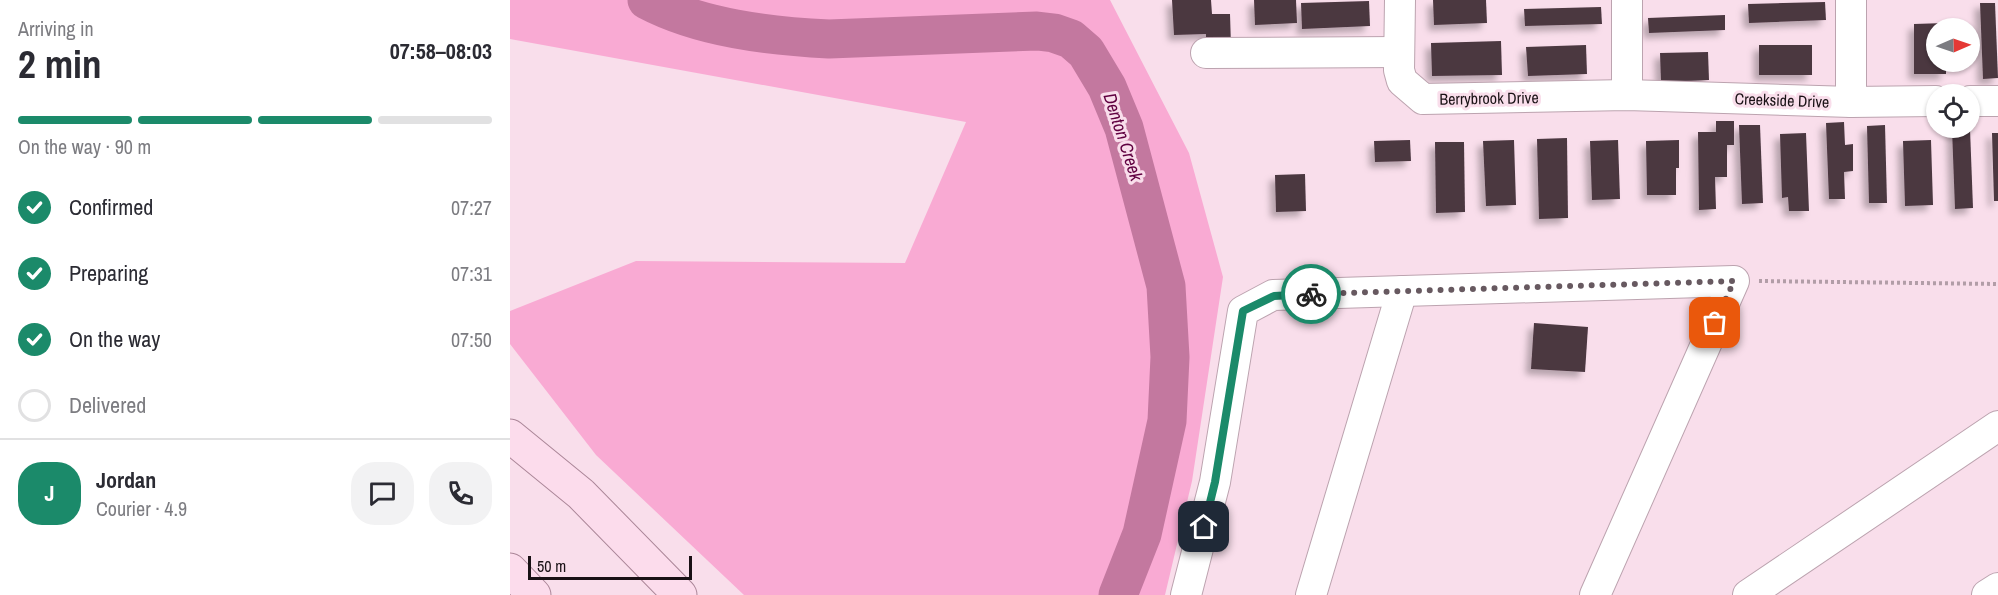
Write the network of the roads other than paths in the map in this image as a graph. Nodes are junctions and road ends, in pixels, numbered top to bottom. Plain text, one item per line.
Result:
1 (1400, 0) edge
2 (1627, 0) edge
3 (1851, 0) edge
4 (1399, 52) junction
5 (1206, 53) dead end
6 (1627, 95) junction
7 (1926, 101) edge
8 (1980, 101) edge
9 (1998, 101) edge
10 (1851, 102) junction
11 (1402, 291) junction
12 (1998, 426) edge
13 (510, 436) edge
14 (510, 570) edge
15 (1998, 588) edge
16 (534, 595) edge
17 (680, 595) edge
18 (1186, 595) edge
19 (1311, 595) edge
20 (1595, 595) edge
21 (1748, 595) edge
22 (1988, 595) edge

1 - 4 street, Berrybrook Drive
2 - 6 street
3 - 10 street
4 - 5 street
4 - 6 street, Berrybrook Drive
6 - 10 street, Creekside Drive
7 - 10 street, Creekside Drive
8 - 9 street
11 - 18 street
11 - 19 street
11 - 20 street
12 - 21 street
13 - 17 main road
14 - 16 main road
15 - 22 street

